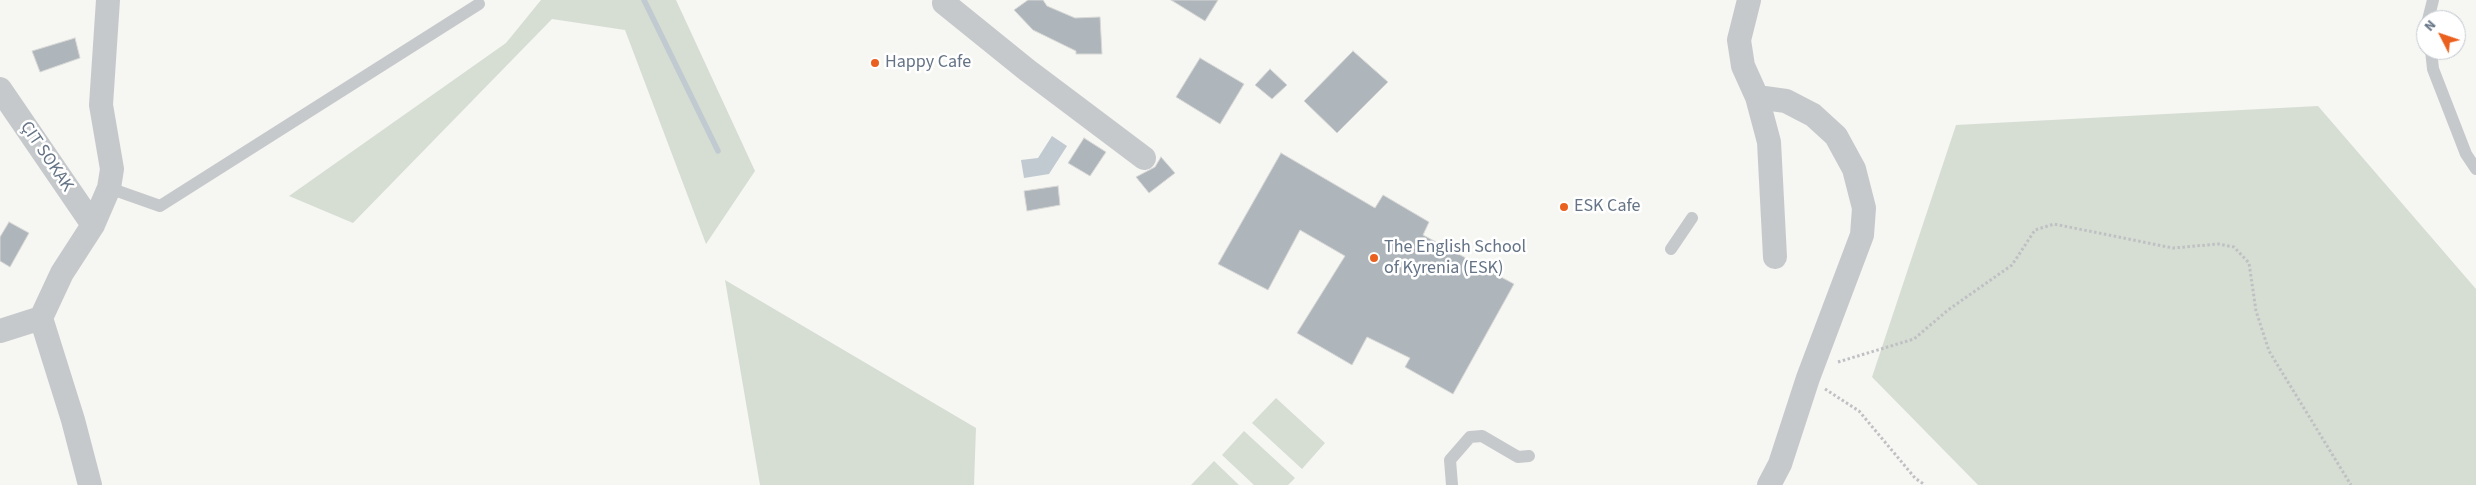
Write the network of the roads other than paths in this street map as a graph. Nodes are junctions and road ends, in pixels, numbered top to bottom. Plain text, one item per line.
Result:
1 (108, 0) edge
2 (946, 0) edge
3 (1748, 0) edge
4 (478, 4) dead end
5 (2432, 60) edge
6 (0, 89) edge
7 (1757, 97) junction
8 (1144, 158) dead end
9 (2476, 169) edge
10 (109, 188) junction
11 (1692, 218) dead end
12 (93, 225) junction
13 (1671, 249) dead end
14 (1774, 257) dead end
15 (41, 318) junction
16 (0, 331) edge
17 (1529, 456) dead end
18 (90, 485) edge
19 (1452, 485) edge
20 (1769, 485) edge

1 - 10 street
2 - 8 street
3 - 7 street
4 - 10 lane
5 - 9 lane
6 - 12 street, ÇIT SOKAK
7 - 14 street
7 - 20 street
10 - 12 street
11 - 13 lane
12 - 15 street
15 - 16 street
15 - 18 street
17 - 19 lane

